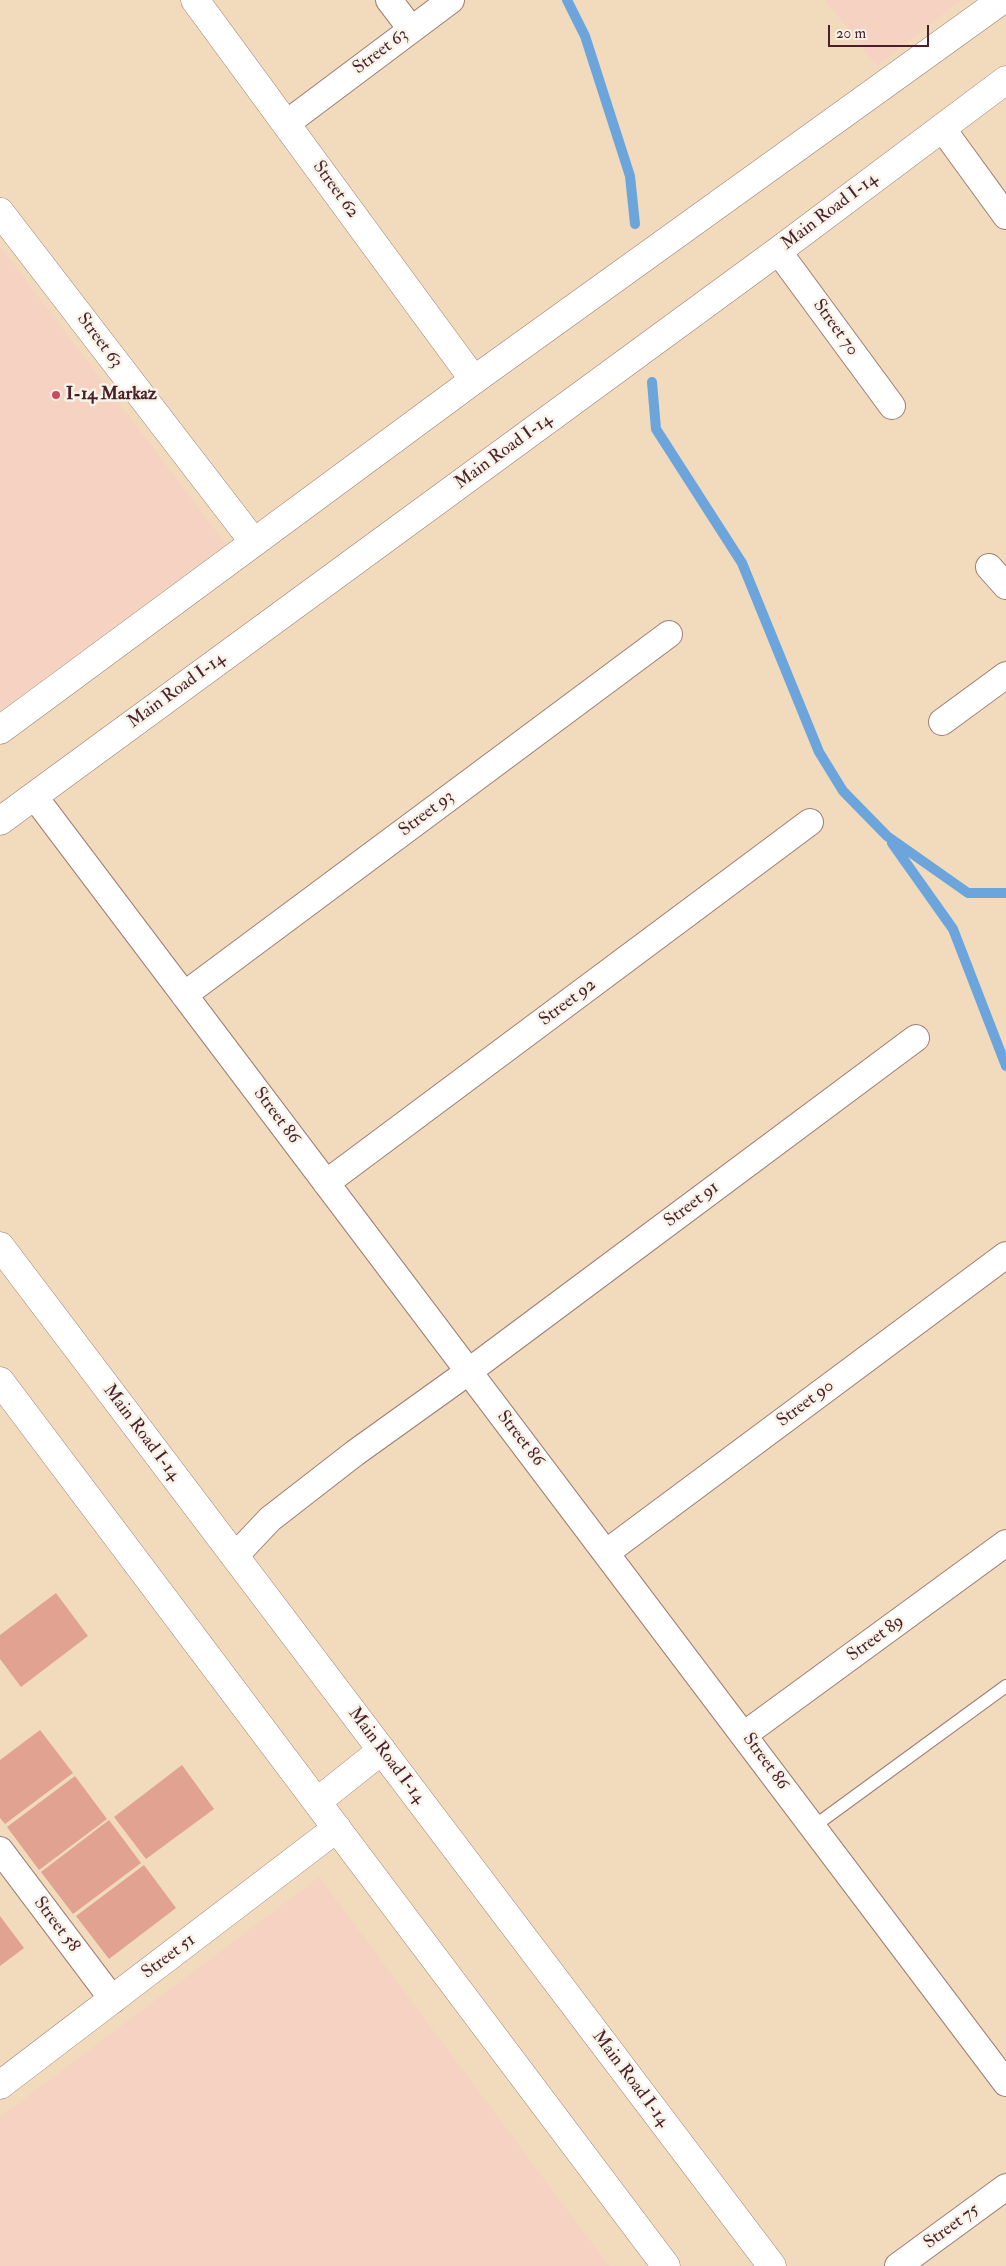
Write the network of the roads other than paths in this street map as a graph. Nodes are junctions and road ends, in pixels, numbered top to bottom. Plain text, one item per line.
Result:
1 (195, 0) edge
2 (390, 0) edge
3 (451, 0) edge
4 (1002, 0) edge
5 (411, 29) junction
6 (1006, 80) edge
7 (286, 123) junction
8 (942, 128) junction
9 (0, 212) edge
10 (1006, 216) edge
11 (778, 251) junction
12 (474, 380) junction
13 (892, 406) dead end
14 (252, 541) junction
15 (669, 634) dead end
16 (1006, 675) edge
17 (942, 722) dead end
18 (0, 730) edge
19 (34, 796) junction
20 (0, 821) edge
21 (810, 822) dead end
22 (184, 995) junction
23 (916, 1038) dead end
24 (326, 1183) junction
25 (0, 1246) edge
26 (1006, 1255) edge
27 (468, 1372) junction
28 (0, 1381) edge
29 (1006, 1543) edge
30 (607, 1552) junction
31 (235, 1556) junction
32 (1006, 1686) edge
33 (745, 1734) junction
34 (382, 1750) junction
35 (318, 1800) junction
36 (814, 1827) junction
37 (338, 1828) junction
38 (0, 1850) edge
39 (113, 2000) junction
40 (1006, 2083) edge
41 (0, 2085) edge
42 (1006, 2187) edge
43 (666, 2266) edge
44 (772, 2266) edge
45 (898, 2266) edge

1 - 7 main road, Street 62
2 - 5 street
3 - 5 street, Street 63
4 - 12 main road
5 - 7 street, Street 63
6 - 8 main road, Main Road I-14
7 - 12 main road, Street 62
8 - 10 street
8 - 11 main road, Main Road I-14
9 - 14 main road, Street 63
11 - 13 street, Street 70
11 - 19 main road, Main Road I-14
12 - 14 main road
14 - 18 main road
15 - 22 street, Street 93
16 - 17 street
19 - 20 main road, Main Road I-14
19 - 22 street, Street 86
21 - 24 street, Street 92
22 - 24 street, Street 86
23 - 27 street, Street 91
24 - 27 street, Street 86
25 - 31 main road, Main Road I-14
26 - 30 street, Street 90
27 - 30 street, Street 86
27 - 31 street, Street 91
28 - 35 main road
29 - 33 street, Street 89
30 - 33 street, Street 86
31 - 34 main road, Main Road I-14
32 - 36 lane
33 - 36 street, Street 86
34 - 35 main road
34 - 44 main road, Main Road I-14
35 - 37 main road
36 - 40 street, Street 86
37 - 39 main road, Street 51
37 - 43 main road
38 - 39 street, Street 58
39 - 41 main road, Street 51
42 - 45 street, Street 75

